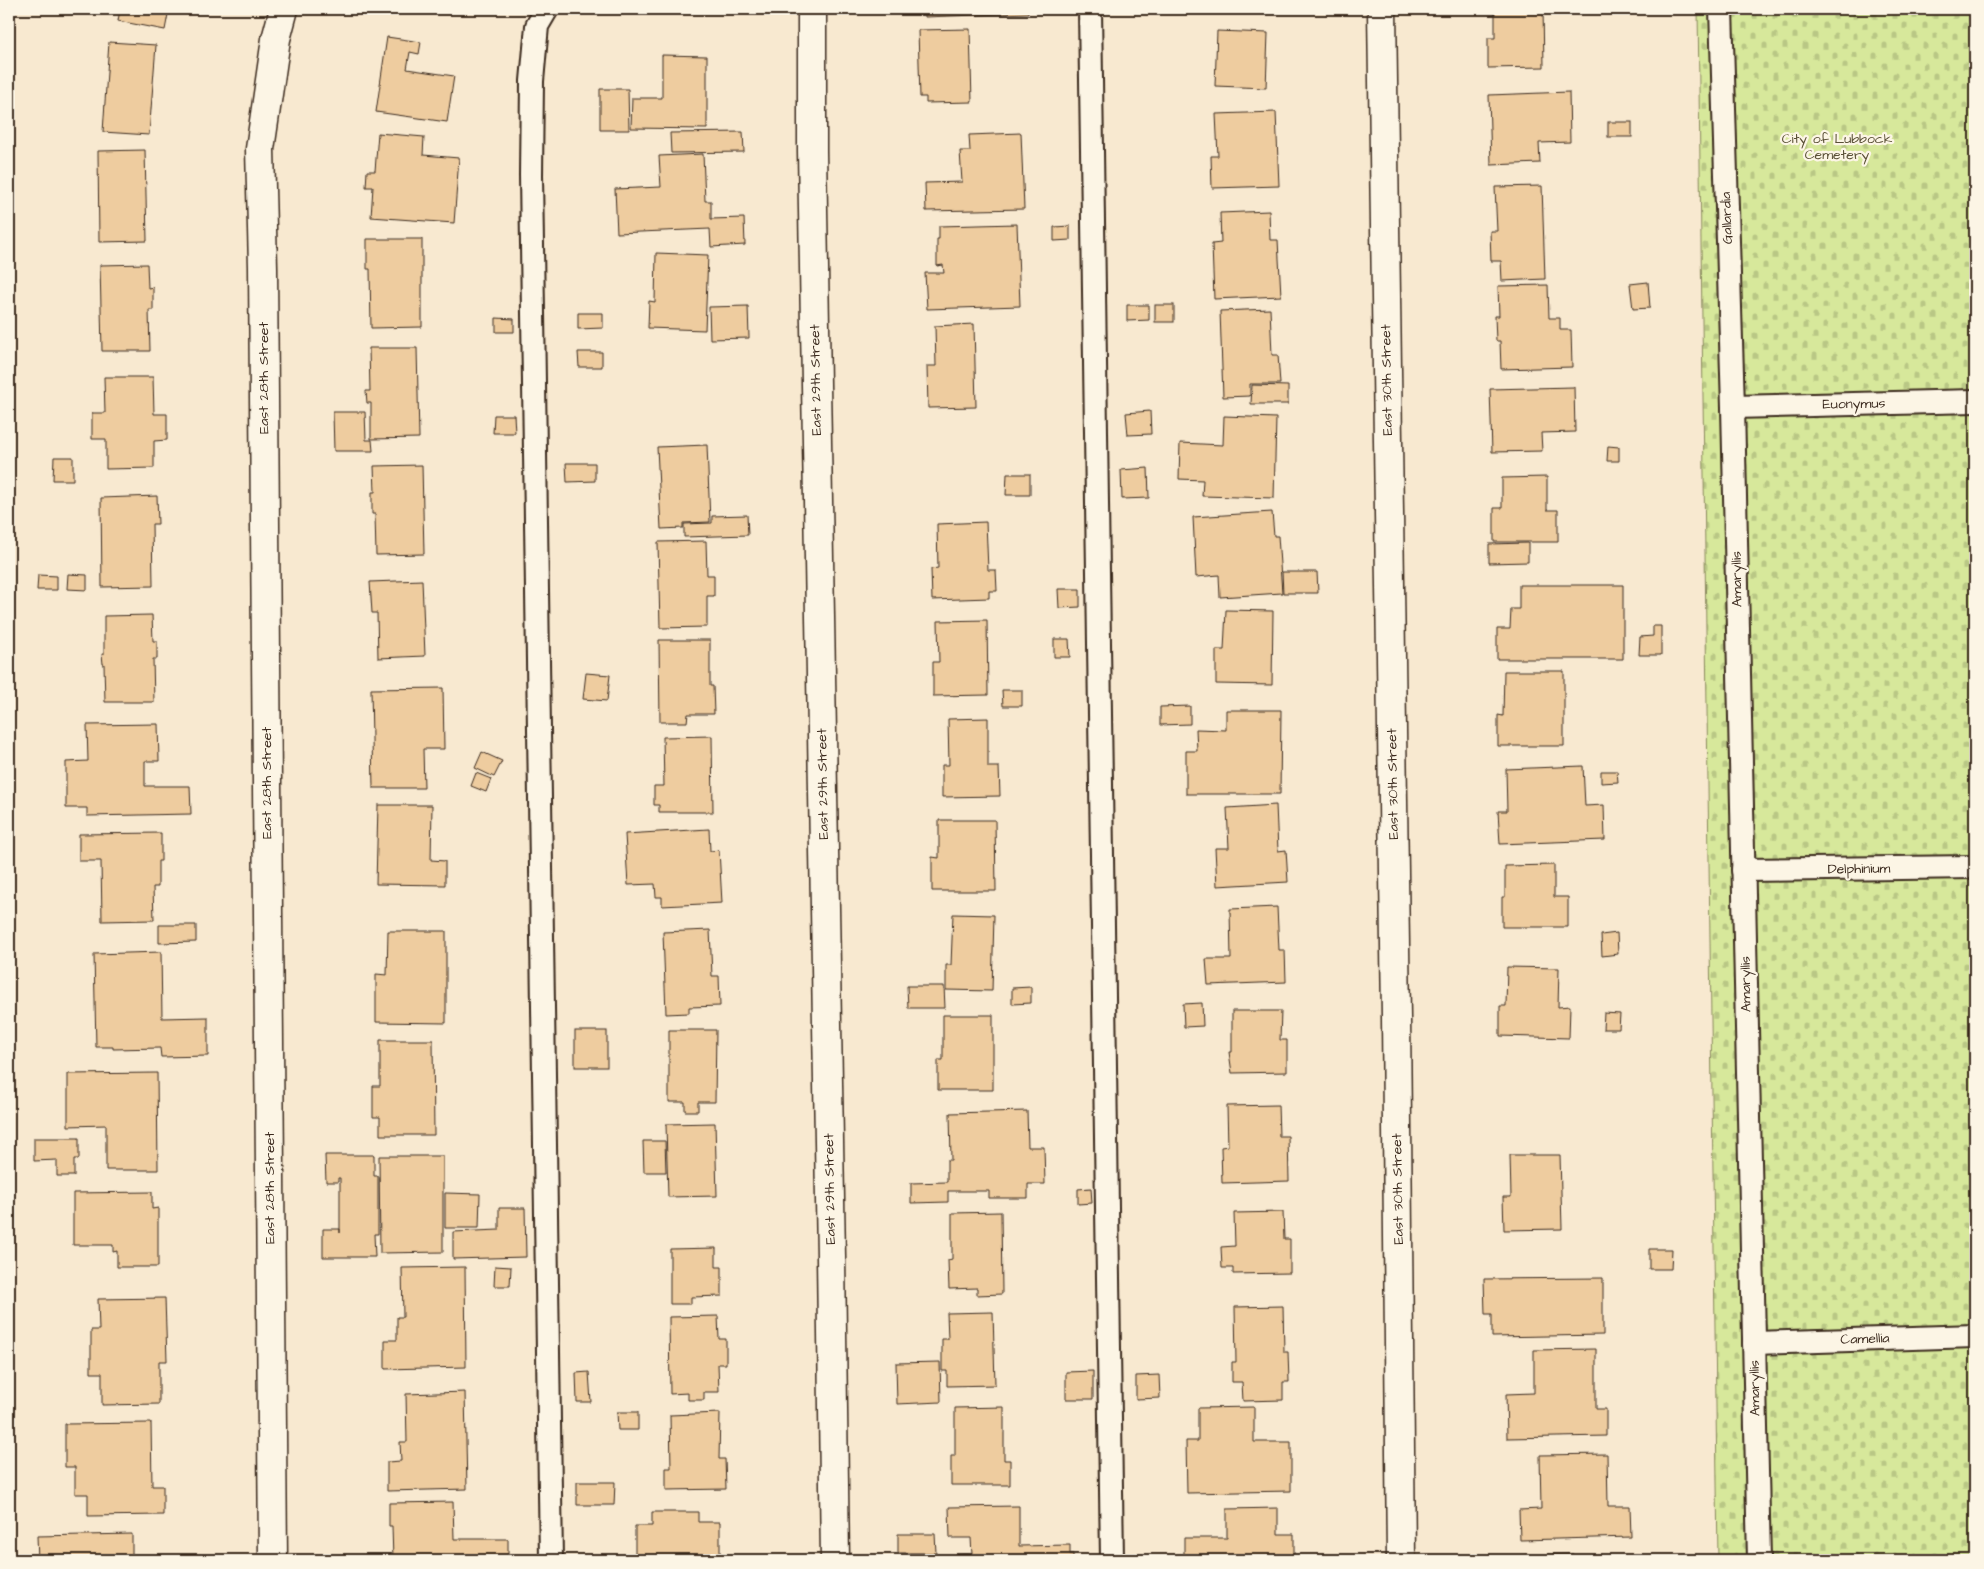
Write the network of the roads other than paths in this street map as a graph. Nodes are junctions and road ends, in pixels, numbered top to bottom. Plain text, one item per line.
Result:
1 (284, 9) edge
2 (547, 9) edge
3 (812, 9) edge
4 (1090, 9) edge
5 (1382, 9) edge
6 (1721, 19) edge
7 (1975, 401) edge
8 (1733, 407) junction
9 (1975, 867) edge
10 (1743, 870) junction
11 (1975, 1336) edge
12 (1754, 1342) junction
13 (273, 1560) edge
14 (551, 1560) edge
15 (835, 1560) edge
16 (1112, 1560) edge
17 (1401, 1560) edge
18 (1759, 1560) edge

1 - 13 street, East 28th Street
2 - 14 lane
3 - 15 street, East 29th Street
4 - 16 lane
5 - 17 street, East 30th Street
6 - 8 lane, Gallardia
7 - 8 lane, Euonymus
8 - 10 lane, Amaryllis
9 - 10 lane, Delphinium
10 - 12 lane, Amaryllis
11 - 12 lane, Camellia
12 - 18 lane, Amaryllis

